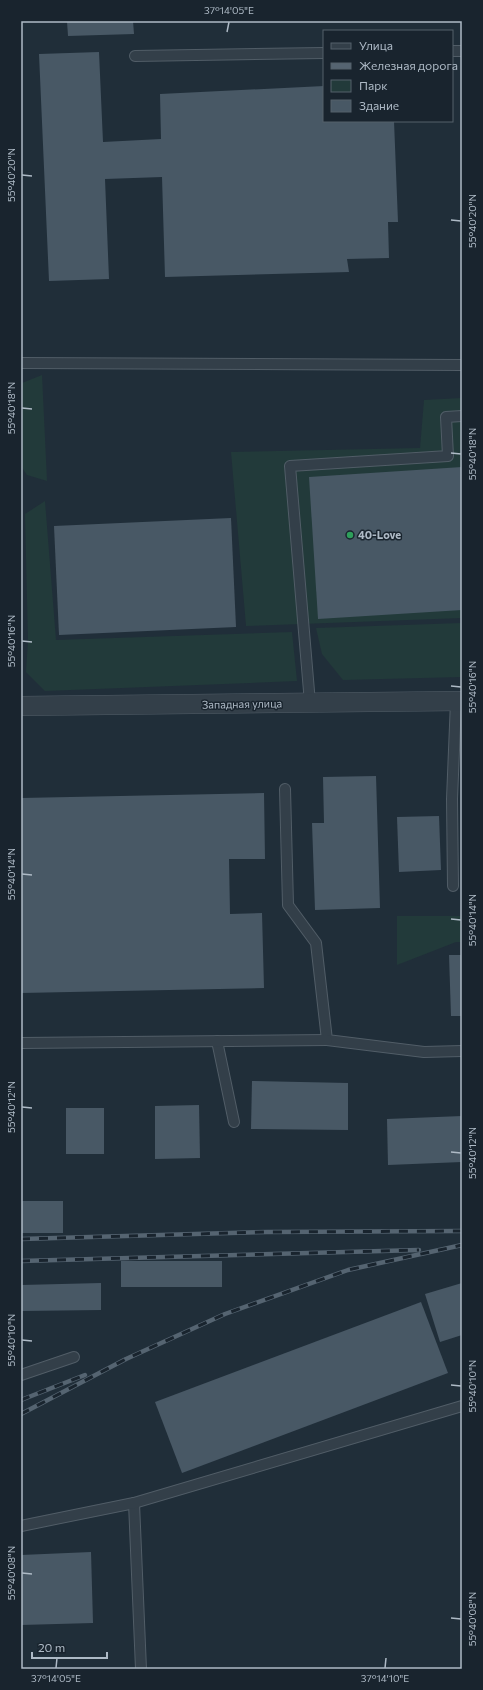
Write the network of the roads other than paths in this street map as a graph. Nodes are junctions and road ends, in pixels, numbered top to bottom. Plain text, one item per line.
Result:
1 (323, 53) edge
2 (135, 56) dead end
3 (21, 363) edge
4 (462, 365) edge
5 (462, 416) edge
6 (459, 701) edge
7 (310, 703) junction
8 (21, 706) edge
9 (285, 788) dead end
10 (453, 886) dead end
11 (327, 1040) junction
12 (217, 1041) junction
13 (21, 1043) edge
14 (462, 1051) edge
15 (234, 1122) dead end
16 (74, 1356) dead end
17 (21, 1375) edge
18 (462, 1406) edge
19 (134, 1503) junction
20 (21, 1526) edge
21 (141, 1669) edge

1 - 2 lane
3 - 4 lane
5 - 7 lane
6 - 7 street, Западная улица
6 - 10 lane
7 - 8 street, Западная улица
9 - 11 lane
11 - 12 lane
11 - 14 lane
12 - 13 lane
12 - 15 lane
16 - 17 lane
18 - 19 lane
19 - 20 lane
19 - 21 lane

